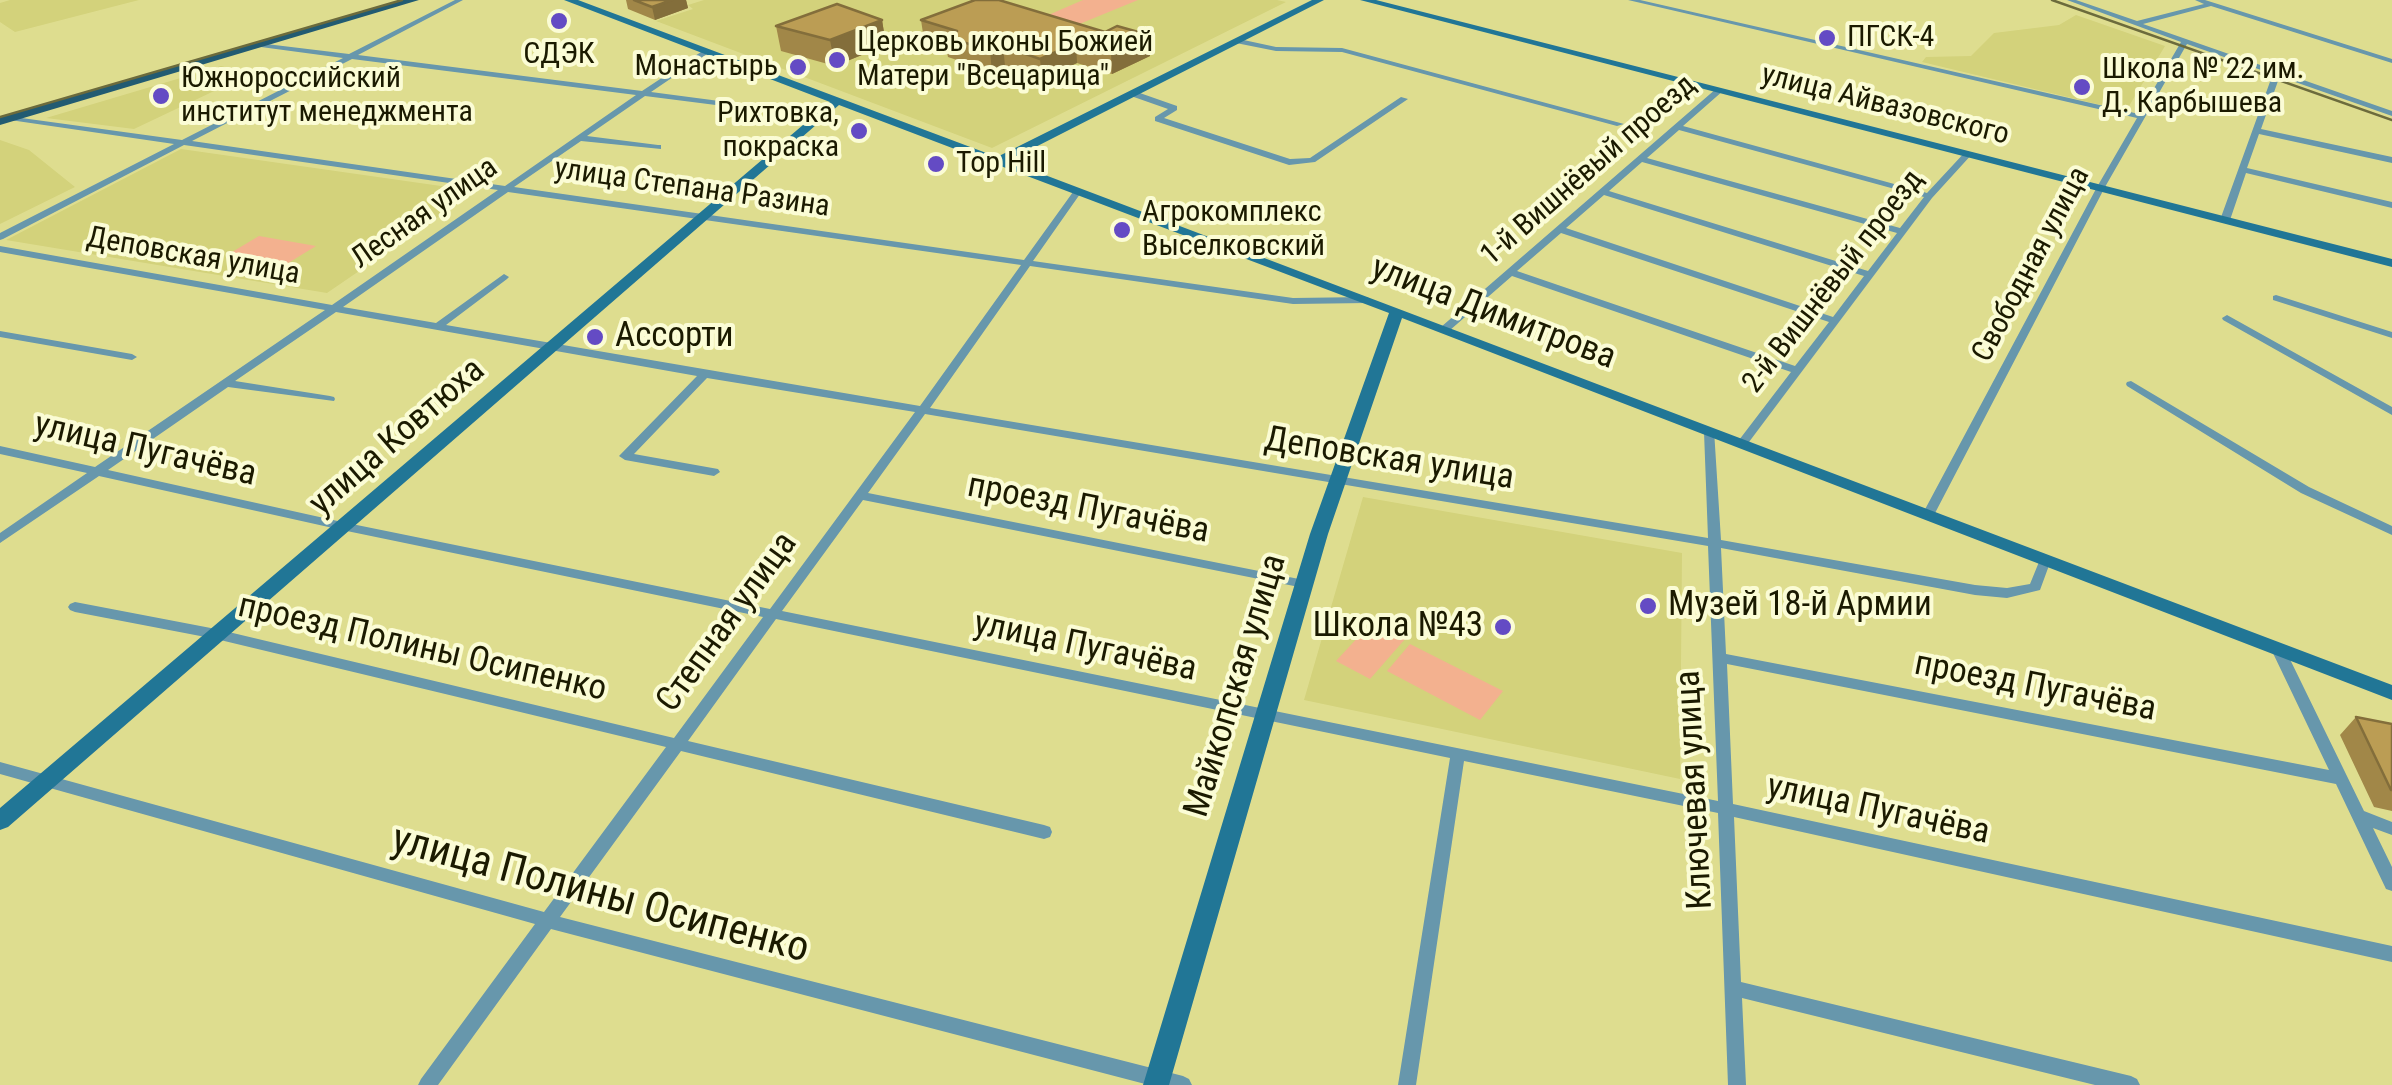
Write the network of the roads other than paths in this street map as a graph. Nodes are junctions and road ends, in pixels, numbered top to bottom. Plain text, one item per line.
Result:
1 (383, 0) edge
2 (414, 0) edge
3 (460, 0) edge
4 (569, 0) edge
5 (1319, 0) edge
6 (1365, 0) edge
7 (1630, 0) edge
8 (2070, 0) edge
9 (2198, 0) edge
10 (2228, 0) edge
11 (2210, 4) junction
12 (2136, 24) junction
13 (1239, 40) junction
14 (261, 44) junction
15 (2183, 45) junction
16 (704, 52) junction
17 (350, 56) junction
18 (2392, 61) edge
19 (2274, 81) junction
20 (1720, 90) junction
21 (646, 92) junction
22 (1134, 94) junction
23 (1404, 99) dead end
24 (836, 102) junction
25 (2392, 114) edge
26 (818, 116) junction
27 (3, 117) edge
28 (2142, 118) junction
29 (2392, 122) edge
30 (1620, 124) dead end
31 (1678, 126) junction
32 (2258, 131) junction
33 (580, 138) junction
34 (184, 142) junction
35 (658, 147) dead end
36 (1969, 154) junction
37 (1641, 159) junction
38 (2392, 160) edge
39 (994, 163) junction
40 (2243, 170) junction
41 (509, 187) junction
42 (2101, 187) junction
43 (1602, 192) junction
44 (1076, 194) junction
45 (1928, 196) junction
46 (2392, 205) edge
47 (701, 216) junction
48 (2225, 220) junction
49 (1560, 229) junction
50 (1901, 232) junction
51 (0, 236) edge
52 (0, 248) edge
53 (1031, 262) junction
54 (2392, 263) edge
55 (1511, 272) junction
56 (1869, 274) junction
57 (504, 278) dead end
58 (2276, 298) dead end
59 (1367, 300) junction
60 (335, 307) junction
61 (1397, 311) junction
62 (2227, 318) dead end
63 (1833, 320) junction
64 (437, 327) junction
65 (1445, 329) junction
66 (0, 334) edge
67 (2392, 336) edge
68 (552, 347) junction
69 (132, 357) dead end
70 (1795, 370) junction
71 (705, 374) junction
72 (225, 384) junction
73 (2131, 384) dead end
74 (330, 400) dead end
75 (922, 411) junction
76 (2392, 412) edge
77 (1710, 432) junction
78 (1742, 444) junction
79 (0, 450) edge
80 (96, 472) junction
81 (714, 472) dead end
82 (1337, 479) junction
83 (859, 495) junction
84 (1928, 515) junction
85 (342, 526) junction
86 (2392, 531) edge
87 (0, 539) edge
88 (1713, 543) junction
89 (2045, 560) junction
90 (1304, 584) junction
91 (75, 607) dead end
92 (770, 614) junction
93 (216, 634) junction
94 (2278, 650) junction
95 (1720, 658) junction
96 (2392, 693) edge
97 (1264, 715) junction
98 (679, 743) junction
99 (1458, 752) junction
100 (0, 768) edge
101 (2338, 778) junction
102 (46, 780) junction
103 (1726, 809) junction
104 (2358, 815) junction
105 (0, 821) edge
106 (2392, 829) edge
107 (1044, 832) dead end
108 (2392, 884) edge
109 (550, 921) junction
110 (2392, 954) edge
111 (1736, 988) junction
112 (1157, 1082) edge
113 (427, 1085) edge
114 (1183, 1085) edge
115 (1407, 1085) edge
116 (1737, 1085) edge
117 (2131, 1085) edge

1 - 27 main road
2 - 14 main road
3 - 17 street
4 - 16 street, улица Димитрова
5 - 13 street
6 - 20 street, улица Айвазовского
7 - 28 street
8 - 12 street
9 - 11 street
10 - 11 street
11 - 12 street
11 - 18 street
12 - 15 street
13 - 22 street
13 - 30 street
14 - 17 street
14 - 27 main road
15 - 19 street
15 - 25 street
15 - 28 street, Свободная улица
16 - 21 street, Лесная улица
16 - 24 street, улица Димитрова
17 - 21 street
17 - 34 street
19 - 29 street
19 - 32 street
20 - 31 street, 1-й Вишнёвый проезд
20 - 36 street, улица Айвазовского
21 - 26 street
21 - 33 street, Лесная улица
22 - 23 street
22 - 39 street
24 - 26 street, улица Ковтюха
24 - 39 street, улица Димитрова
26 - 47 street, улица Ковтюха
27 - 34 street, улица Степана Разина
28 - 42 street, Свободная улица
31 - 37 street, 1-й Вишнёвый проезд
31 - 45 street
32 - 38 street
32 - 40 street
33 - 35 street, улица Степана Разина
33 - 41 street, Лесная улица
34 - 41 street, улица Степана Разина
34 - 51 street
36 - 42 street, улица Айвазовского
36 - 45 street, 2-й Вишнёвый проезд
37 - 43 street, 1-й Вишнёвый проезд
37 - 50 street
39 - 44 street, улица Димитрова
40 - 46 street
40 - 48 street
41 - 47 street, улица Степана Разина
41 - 60 street, Лесная улица
42 - 48 street, улица Айвазовского
42 - 84 street, Свободная улица
43 - 49 street, 1-й Вишнёвый проезд
43 - 56 street
44 - 53 street, Степная улица
44 - 59 street, улица Димитрова
45 - 50 street, 2-й Вишнёвый проезд
47 - 53 street, улица Степана Разина
47 - 68 street, улица Ковтюха
48 - 54 street, улица Айвазовского
49 - 55 street, 1-й Вишнёвый проезд
49 - 63 street
50 - 56 street, 2-й Вишнёвый проезд
52 - 60 street, Деповская улица
53 - 59 street, улица Степана Разина
53 - 75 street, Степная улица
55 - 65 street, 1-й Вишнёвый проезд
55 - 70 street
56 - 63 street, 2-й Вишнёвый проезд
57 - 64 street
58 - 67 street
59 - 61 street, улица Димитрова
60 - 64 street, Деповская улица
60 - 72 street, Лесная улица
61 - 65 street, улица Димитрова
61 - 82 street, Майкопская улица
62 - 76 street
63 - 70 street, 2-й Вишнёвый проезд
64 - 68 street, Деповская улица
65 - 77 street, улица Димитрова
66 - 69 street
68 - 71 street, Деповская улица
68 - 85 street, улица Ковтюха
70 - 78 street, 2-й Вишнёвый проезд
71 - 75 street, Деповская улица
71 - 81 street
72 - 74 street
72 - 80 street, Лесная улица
73 - 86 street
75 - 82 street, Деповская улица
75 - 83 street, Степная улица
77 - 78 street, улица Димитрова
77 - 88 street, Ключевая улица
78 - 84 street, улица Димитрова
79 - 80 street, улица Пугачёва
80 - 85 street, улица Пугачёва
80 - 87 street, Лесная улица
82 - 88 street, Деповская улица
82 - 90 street, Майкопская улица
83 - 90 street, проезд Пугачёва
83 - 92 street, Степная улица
84 - 89 street, улица Димитрова
85 - 92 street, улица Пугачёва
85 - 93 street, улица Ковтюха
88 - 89 street, Деповская улица
88 - 95 street, Ключевая улица
89 - 94 street, улица Димитрова
90 - 97 street, Майкопская улица
91 - 93 street, проезд Полины Осипенко
92 - 97 street, улица Пугачёва
92 - 98 street, Степная улица
93 - 98 street, проезд Полины Осипенко
93 - 102 street, улица Ковтюха
94 - 96 street, улица Димитрова
94 - 101 street
95 - 101 street, проезд Пугачёва
95 - 103 street, Ключевая улица
97 - 99 street, улица Пугачёва
97 - 112 street, Майкопская улица
98 - 107 street, проезд Полины Осипенко
98 - 109 street, Степная улица
99 - 103 street, улица Пугачёва
99 - 115 street
100 - 102 street, улица Полины Осипенко
101 - 104 street
102 - 105 street, улица Ковтюха
102 - 109 street, улица Полины Осипенко
103 - 110 street, улица Пугачёва
103 - 111 street, Ключевая улица
104 - 106 street
104 - 108 street
109 - 112 street, улица Полины Осипенко
109 - 113 street, Степная улица
111 - 116 street, Ключевая улица
111 - 117 street
112 - 114 street, улица Полины Осипенко

